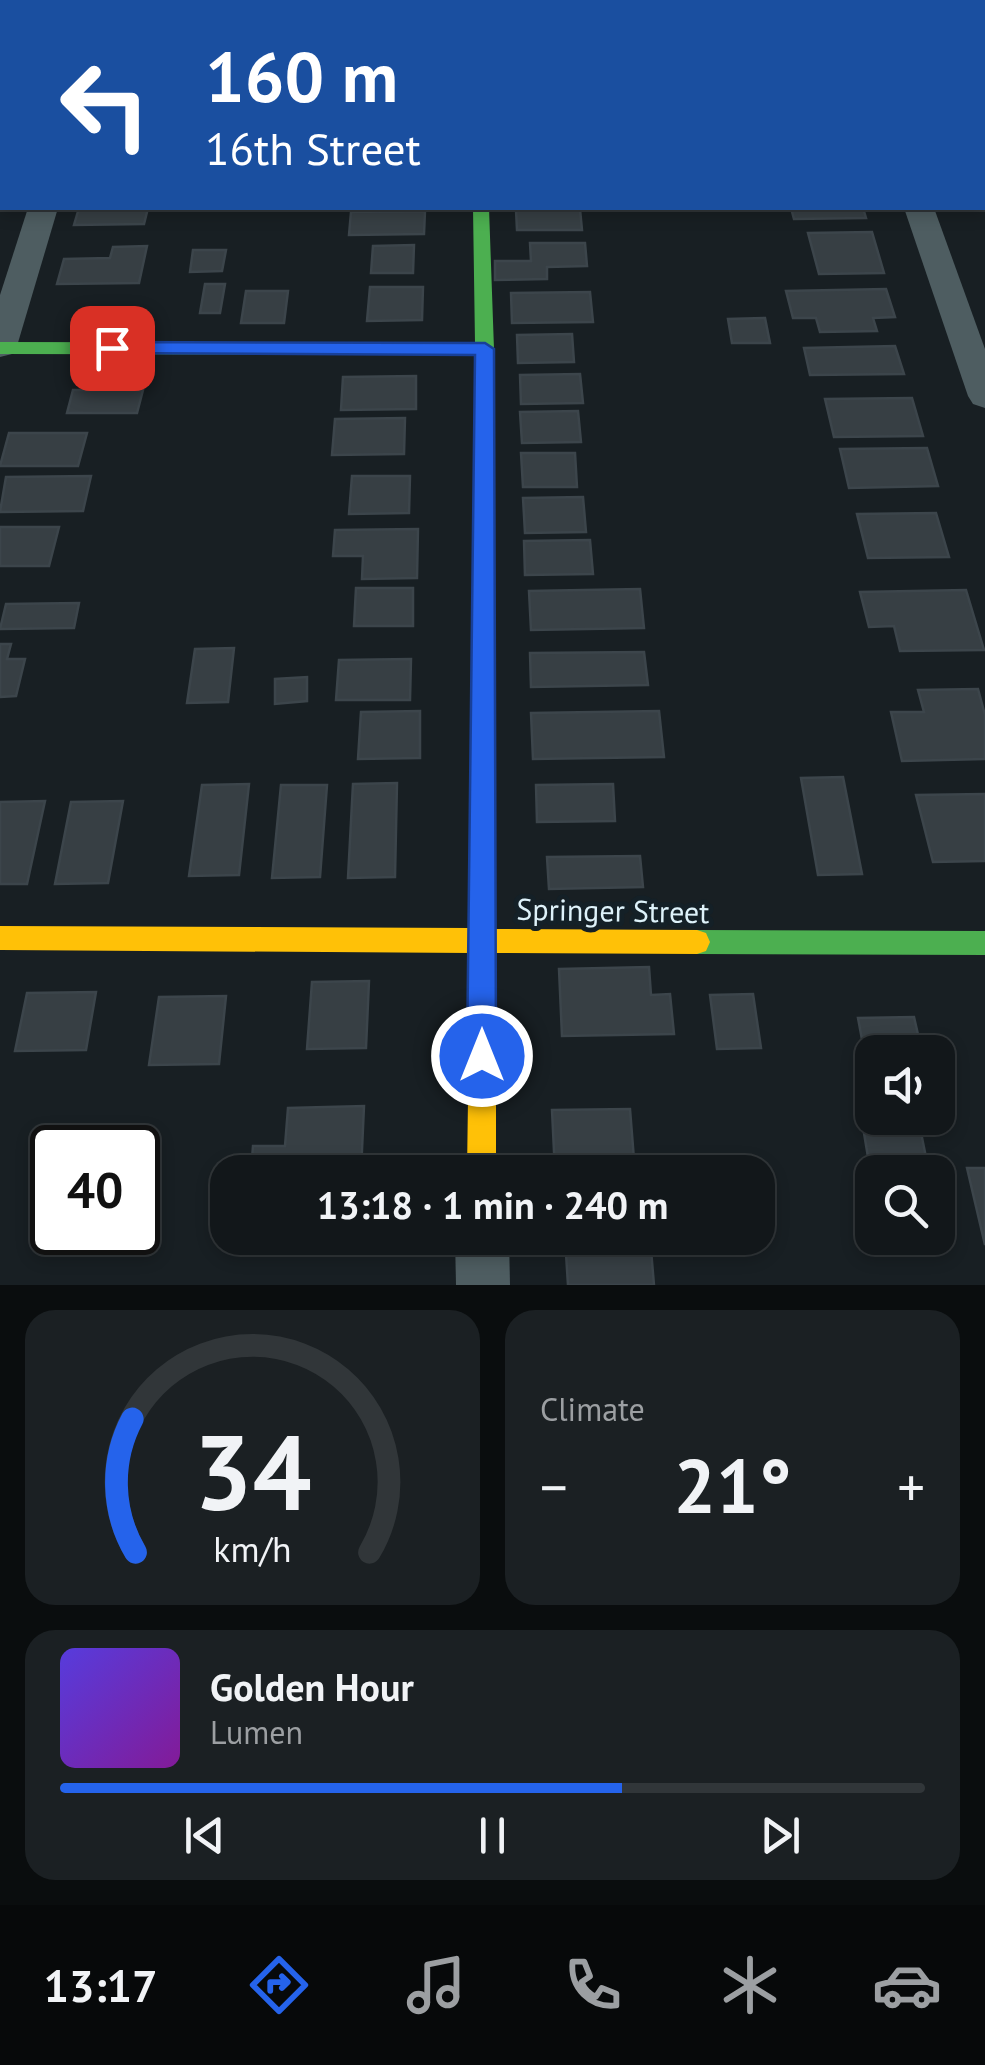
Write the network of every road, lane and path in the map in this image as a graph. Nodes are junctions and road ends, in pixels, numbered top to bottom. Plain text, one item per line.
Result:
1 (42, 210) edge
2 (481, 210) edge
3 (920, 210) edge
4 (0, 347) edge
5 (485, 349) junction
6 (985, 396) edge
7 (0, 938) edge
8 (481, 939) junction
9 (985, 943) edge
10 (482, 1155) edge
11 (482, 1255) edge
12 (482, 1285) edge

1 - 4 street
2 - 5 street
3 - 6 street
4 - 5 street
5 - 8 street
7 - 8 street, Springer Street
8 - 9 street, Springer Street
8 - 10 street
11 - 12 street

